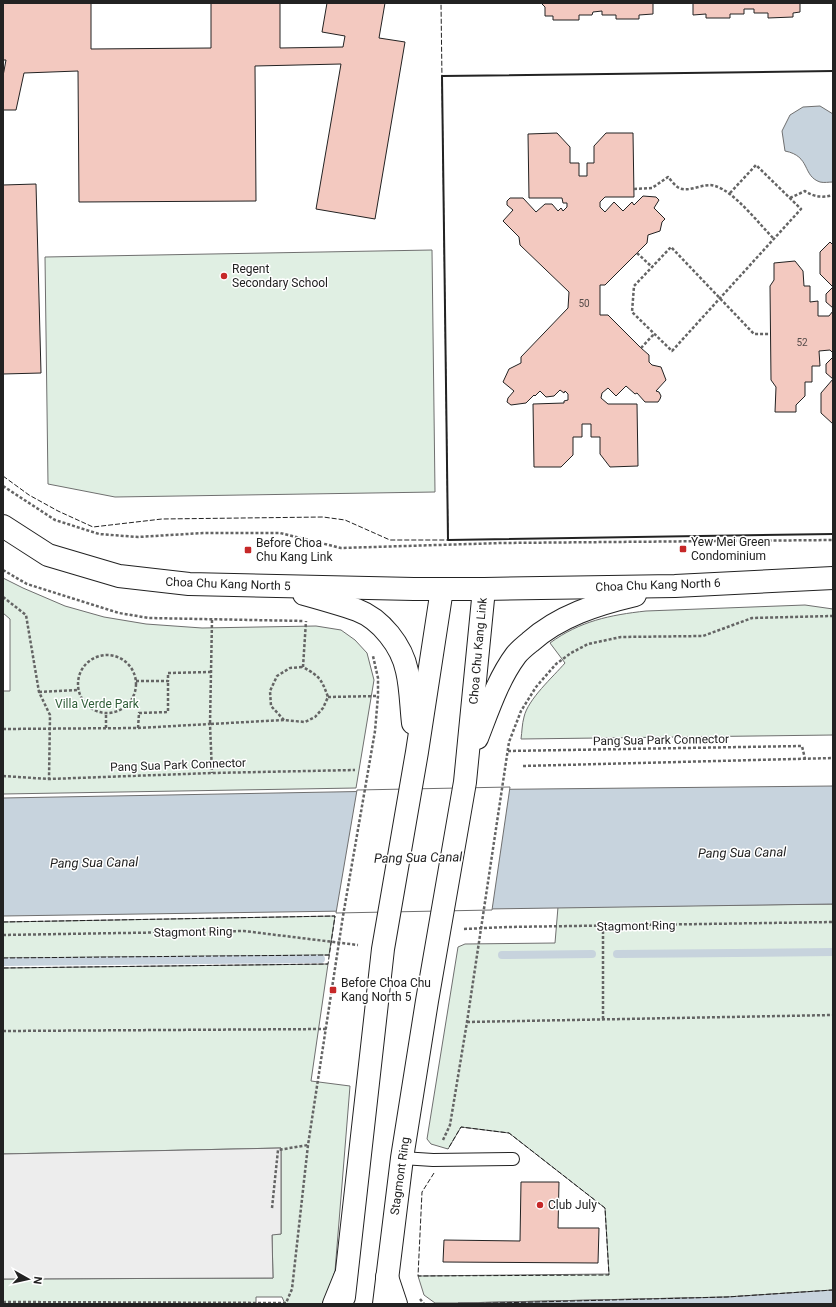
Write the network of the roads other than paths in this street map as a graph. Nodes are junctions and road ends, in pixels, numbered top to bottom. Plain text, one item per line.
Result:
1 (3, 526) edge
2 (833, 578) edge
3 (277, 586) junction
4 (675, 586) junction
5 (442, 589) junction
6 (484, 589) junction
7 (417, 752) junction
8 (466, 774) junction
9 (441, 922) joint
10 (402, 1158) junction
11 (513, 1158) dead end
12 (345, 1277) junction
13 (387, 1277) junction
14 (334, 1304) edge
15 (343, 1304) edge
16 (384, 1304) edge
17 (396, 1304) edge

1 - 3 street, Choa Chu Kang North 5
2 - 4 street, Choa Chu Kang North 6
3 - 5 street, Choa Chu Kang North 5
3 - 7 street
4 - 6 street, Choa Chu Kang North 6
4 - 8 street
5 - 6 street, Choa Chu Kang Link
5 - 7 street
6 - 8 street, Choa Chu Kang Link
7 - 12 street
8 - 9 street, Choa Chu Kang Link
9 - 10 street, Stagmont Ring
10 - 11 lane
10 - 13 street, Stagmont Ring
12 - 14 street
12 - 15 street
13 - 16 street, Stagmont Ring
13 - 17 street

